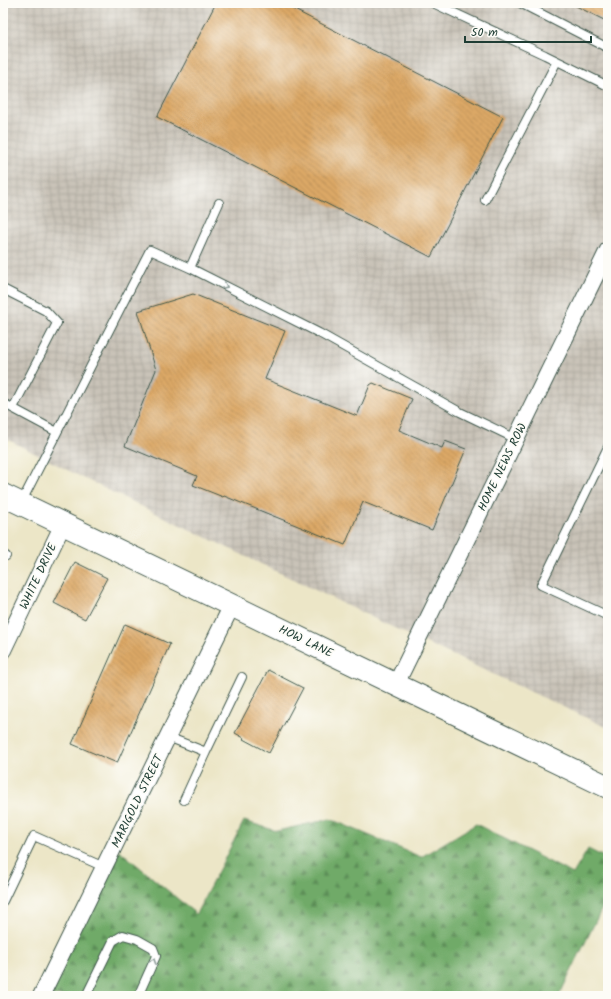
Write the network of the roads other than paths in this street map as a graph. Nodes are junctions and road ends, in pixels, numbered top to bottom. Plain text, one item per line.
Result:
1 (433, 3) edge
2 (520, 3) edge
3 (608, 48) edge
4 (557, 61) junction
5 (608, 86) edge
6 (485, 200) dead end
7 (219, 203) dead end
8 (608, 250) edge
9 (190, 268) junction
10 (3, 290) edge
11 (3, 403) edge
12 (13, 408) junction
13 (58, 432) junction
14 (516, 438) junction
15 (608, 447) edge
16 (12, 499) edge
17 (63, 524) junction
18 (232, 605) junction
19 (608, 616) edge
20 (3, 650) edge
21 (242, 677) dead end
22 (396, 684) junction
23 (168, 737) junction
24 (206, 752) junction
25 (605, 783) edge
26 (184, 800) dead end
27 (104, 867) junction
28 (3, 901) edge
29 (41, 996) edge
30 (86, 996) edge
31 (138, 996) edge

1 - 4 lane
2 - 3 lane
4 - 5 lane
4 - 6 lane
7 - 9 lane
8 - 14 street, HOME NEWS ROW
9 - 13 lane
9 -> 14 lane
10 - 12 lane
11 - 12 lane
12 - 13 lane
13 - 16 lane
14 - 22 street, HOME NEWS ROW
15 - 19 lane
16 - 17 main road, HOW LANE
17 - 18 main road, HOW LANE
17 - 20 street, WHITE DRIVE
18 - 22 main road, HOW LANE
18 - 23 street, MARIGOLD STREET
21 - 24 lane
22 - 25 main road, HOW LANE
23 - 24 lane
23 - 27 street, MARIGOLD STREET
24 - 26 lane
27 - 28 lane
27 - 29 street, MARIGOLD STREET
31 -> 30 lane

